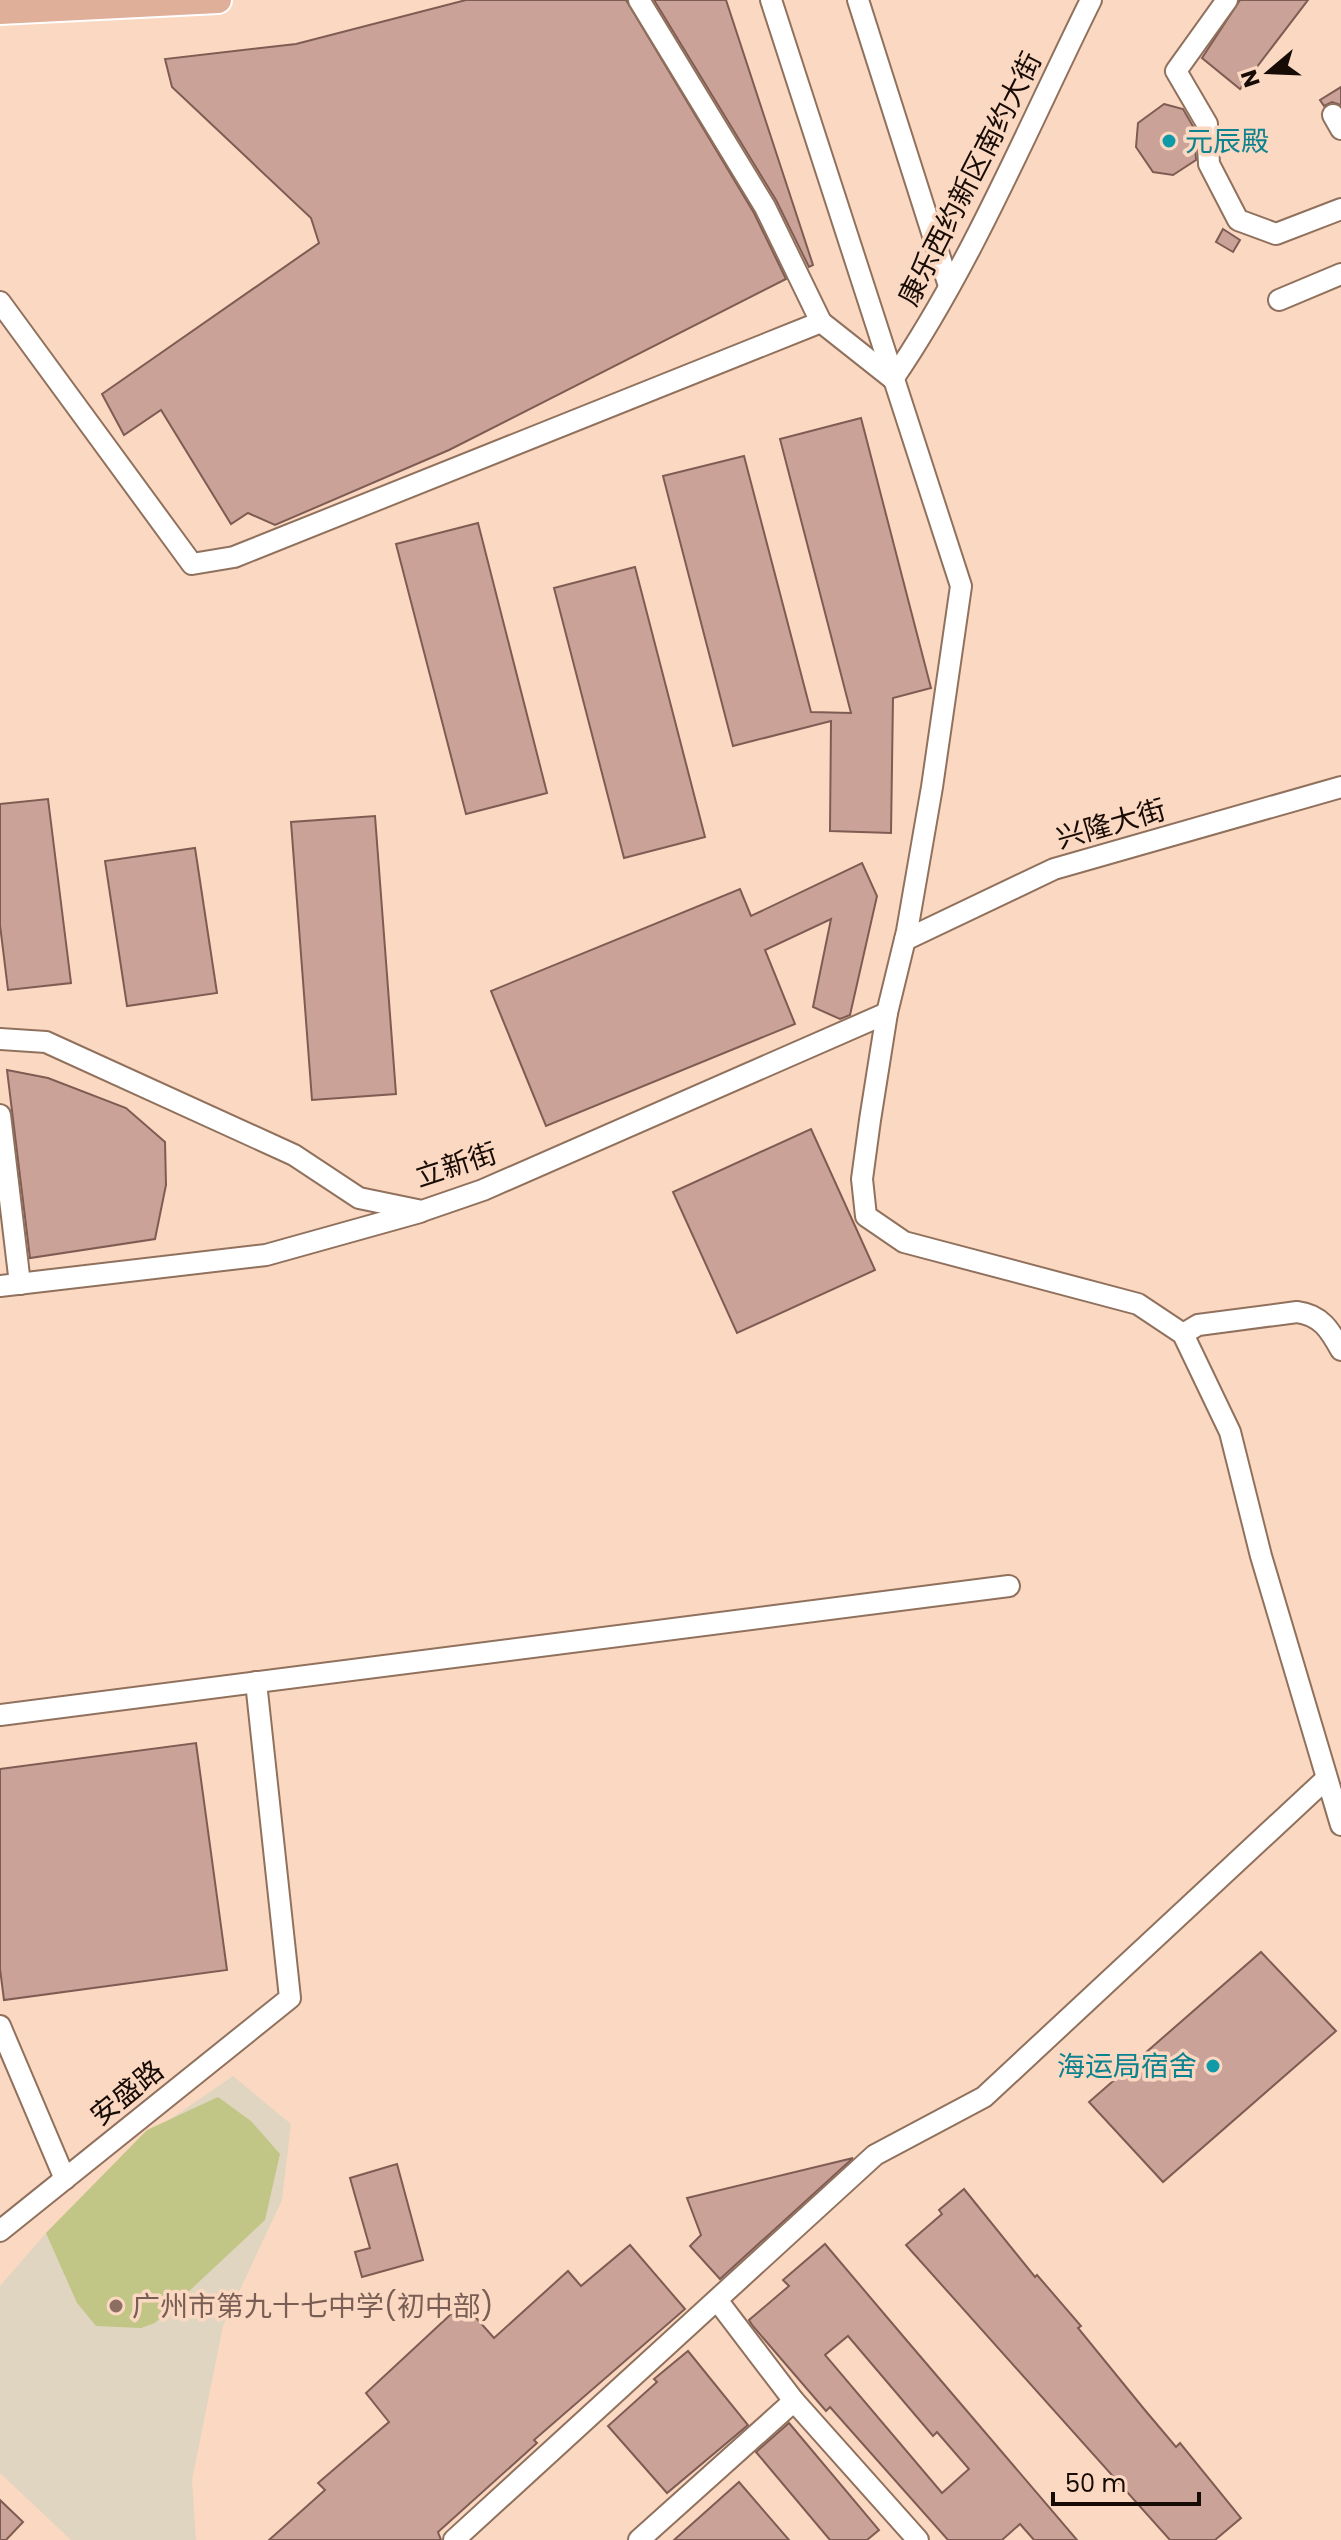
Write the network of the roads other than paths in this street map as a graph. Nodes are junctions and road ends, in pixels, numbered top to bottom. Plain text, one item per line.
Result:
1 (218, 0) edge
2 (639, 0) edge
3 (771, 0) edge
4 (858, 0) edge
5 (1091, 0) edge
6 (1227, 0) edge
7 (0, 11) edge
8 (1341, 209) edge
9 (1341, 274) edge
10 (949, 286) junction
11 (1279, 300) dead end
12 (0, 302) edge
13 (821, 322) junction
14 (893, 379) junction
15 (1341, 787) edge
16 (905, 940) junction
17 (887, 1013) junction
18 (0, 1039) edge
19 (0, 1115) edge
20 (422, 1211) junction
21 (10, 1285) edge
22 (1183, 1334) junction
23 (1341, 1350) edge
24 (1009, 1586) dead end
25 (256, 1682) junction
26 (0, 1715) edge
27 (1326, 1779) junction
28 (1341, 1825) edge
29 (0, 2026) edge
30 (65, 2179) junction
31 (0, 2231) edge
32 (717, 2300) junction
33 (794, 2401) junction
34 (454, 2540) edge
35 (639, 2540) edge
36 (918, 2540) edge

1 - 7 main road
2 - 13 street
3 - 14 street
4 - 10 street
5 - 10 street, 康乐西约新区南约大街
6 - 8 street
9 - 11 street
10 - 14 street, 康乐西约新区南约大街
12 - 13 street
13 - 14 street
14 - 16 street
15 - 16 street, 兴隆大街
16 - 17 street
17 - 20 street, 立新街
17 - 22 street
18 - 20 street, 立新街
19 - 21 street
20 - 21 street
22 - 23 street
22 - 27 street
24 - 25 street
25 - 26 street
25 - 30 street, 安盛路
27 - 28 street
27 - 32 street
29 - 30 street
30 - 31 street, 安盛路
32 - 33 street
32 - 34 street
33 - 35 street
33 - 36 street

